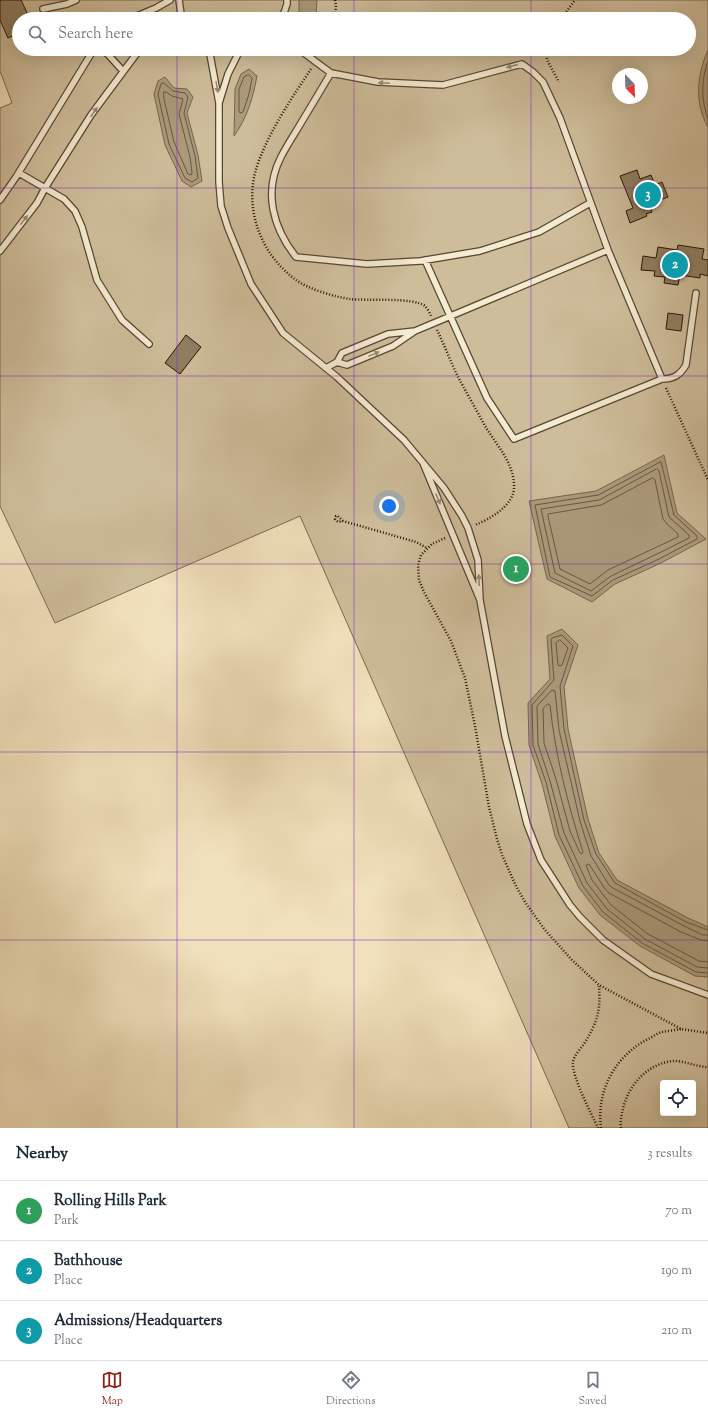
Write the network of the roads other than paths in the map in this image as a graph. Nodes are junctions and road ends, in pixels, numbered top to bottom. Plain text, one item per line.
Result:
1 (76, 0) edge
2 (170, 0) edge
3 (179, 0) edge
4 (287, 0) edge
5 (43, 9) dead end
6 (147, 12) edge
7 (181, 12) edge
8 (284, 12) edge
9 (90, 56) edge
10 (110, 56) edge
11 (135, 56) edge
12 (211, 56) edge
13 (238, 56) edge
14 (308, 56) edge
15 (123, 72) junction
16 (331, 73) junction
17 (220, 103) junction
18 (19, 173) junction
19 (45, 188) junction
20 (0, 200) edge
21 (590, 204) junction
22 (608, 250) junction
23 (0, 251) edge
24 (425, 260) junction
25 (696, 293) dead end
26 (450, 316) junction
27 (415, 330) junction
28 (148, 344) dead end
29 (337, 362) junction
30 (326, 368) junction
31 (662, 379) junction
32 (423, 464) junction
33 (480, 600) junction
34 (708, 995) edge

1 - 5 lane
2 - 6 lane
3 - 7 lane
4 - 8 lane
9 - 18 lane
10 - 15 lane
11 - 15 lane
12 -> 17 lane
13 - 17 lane
14 - 16 lane
19 -> 15 lane
21 -> 16 lane
16 - 24 lane
17 - 30 lane
18 - 19 lane
18 - 20 lane
23 -> 19 lane
19 - 28 lane
21 - 22 lane
21 - 24 lane
22 - 26 lane
22 - 31 lane
24 - 26 lane
25 - 31 lane
26 - 27 lane
26 - 31 lane
27 - 29 lane
29 -> 27 lane
29 - 30 lane
30 - 32 lane
32 -> 33 lane
33 -> 32 lane
33 - 34 lane

